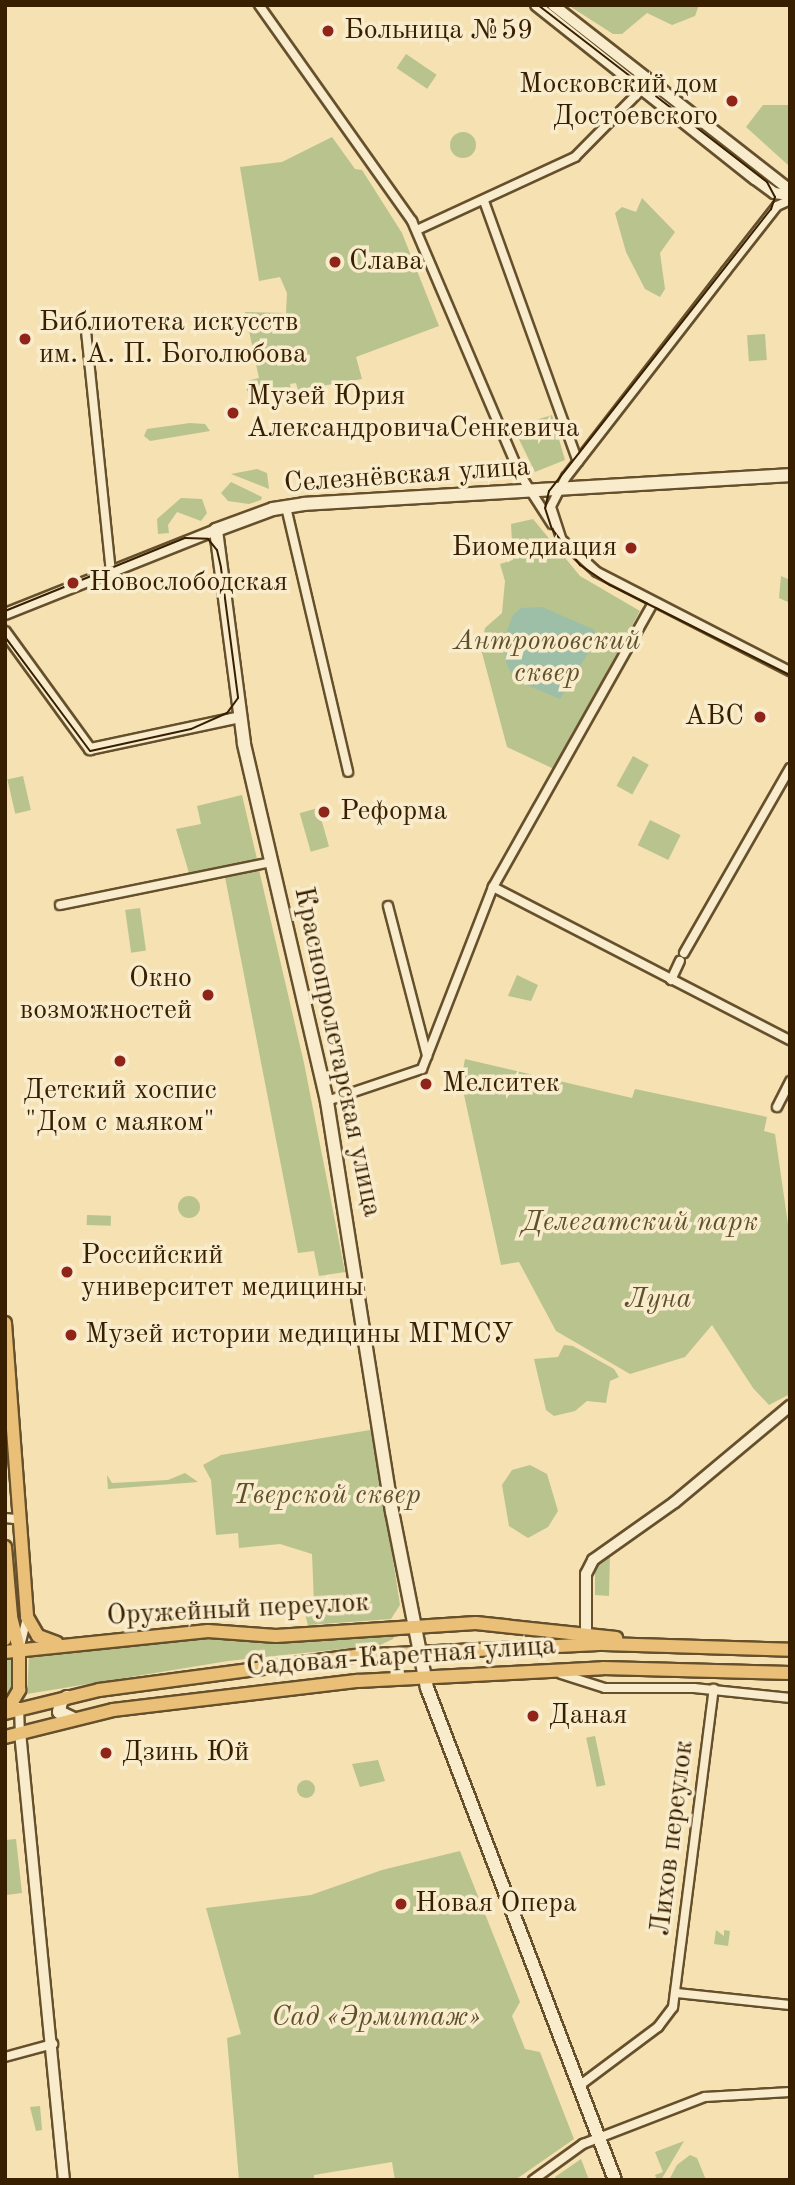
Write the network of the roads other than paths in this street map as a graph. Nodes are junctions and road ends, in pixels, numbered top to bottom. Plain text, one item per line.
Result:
1 (259, 5) edge
2 (536, 5) edge
3 (553, 5) edge
4 (649, 81) junction
5 (641, 90) junction
6 (785, 197) edge
7 (484, 201) junction
8 (417, 230) junction
9 (86, 331) dead end
10 (578, 462) junction
11 (790, 475) edge
12 (556, 490) junction
13 (529, 491) junction
14 (286, 507) junction
15 (554, 527) junction
16 (216, 530) junction
17 (111, 571) junction
18 (653, 603) junction
19 (5, 614) edge
20 (5, 632) edge
21 (790, 671) edge
22 (240, 716) junction
23 (790, 768) edge
24 (348, 772) dead end
25 (271, 862) junction
26 (493, 887) junction
27 (60, 905) dead end
28 (388, 906) dead end
29 (684, 953) dead end
30 (680, 961) dead end
31 (671, 980) junction
32 (790, 1040) edge
33 (427, 1056) junction
34 (790, 1081) edge
35 (327, 1101) junction
36 (777, 1107) dead end
37 (6, 1329) edge
38 (785, 1409) edge
39 (20, 1510) junction
40 (5, 1518) edge
41 (5, 1547) edge
42 (11, 1616) junction
43 (27, 1617) junction
44 (414, 1625) junction
45 (586, 1634) junction
46 (5, 1639) edge
47 (65, 1644) junction
48 (665, 1645) junction
49 (19, 1649) junction
50 (790, 1650) edge
51 (5, 1652) edge
52 (419, 1652) junction
53 (548, 1671) junction
54 (790, 1673) edge
55 (424, 1677) junction
56 (715, 1689) junction
57 (19, 1690) junction
58 (67, 1697) junction
59 (790, 1698) edge
60 (19, 1709) junction
61 (5, 1713) edge
62 (72, 1718) junction
63 (20, 1732) junction
64 (5, 1737) edge
65 (676, 1993) junction
66 (790, 2005) edge
67 (53, 2044) junction
68 (5, 2057) edge
69 (579, 2086) junction
70 (790, 2092) edge
71 (598, 2138) junction
72 (64, 2180) edge
73 (533, 2180) edge
74 (615, 2180) edge

1 - 8 street
2 - 5 street
3 - 4 street
4 - 5 street
4 - 6 street
5 - 6 street
5 - 7 street
6 - 10 street
7 - 8 street
7 - 10 street
8 - 13 street
9 - 17 street
10 - 12 street
11 - 12 main road, Селезнёвская улица
12 - 13 main road, Селезнёвская улица
12 - 15 street
13 - 14 main road, Селезнёвская улица
13 - 15 street
14 - 16 main road, Селезнёвская улица
14 - 24 street
15 - 18 street
16 - 17 street, Селезнёвская улица
16 - 22 main road, Краснопролетарская улица
17 - 19 street, Селезнёвская улица
18 - 21 street
18 - 26 street
20 - 22 street
22 - 25 main road, Краснопролетарская улица
23 - 29 street
25 - 27 street
25 - 35 main road, Краснопролетарская улица
26 - 31 street
26 - 33 street
28 - 33 street
30 - 31 street
31 - 32 street
33 - 35 street
34 - 36 street
35 - 44 main road, Краснопролетарская улица
37 - 39 main road
38 - 45 street
39 - 40 street
39 - 43 main road
41 - 42 main road
42 - 46 main road
42 - 49 main road
43 - 47 main road
43 - 49 street
44 - 45 main road, Садовая-Каретная улица
44 - 47 main road, Оружейный переулок
44 - 52 main road, Краснопролетарская улица
45 - 48 main road, Садовая-Каретная улица
47 - 49 main road
48 - 50 main road, Садовая-Каретная улица
48 - 52 main road, Садовая-Каретная улица
49 - 51 main road
49 - 57 main road
52 - 55 main road, Краснопролетарская улица
52 - 58 main road, Садовая-Каретная улица
53 - 54 main road, Садовая-Каретная улица
53 - 55 main road, Садовая-Каретная улица
53 - 56 street
55 - 62 main road, Садовая-Каретная улица
55 - 69 main road, Краснопролетарская улица
56 - 59 street
56 - 65 street, Лихов переулок
57 - 60 street
57 - 61 main road
58 - 60 main road, Садовая-Каретная улица
58 - 62 main road
60 - 61 main road, Садовая-Каретная улица
60 - 63 street
62 - 63 main road, Садовая-Каретная улица
63 - 64 main road, Садовая-Каретная улица
63 - 67 street
65 - 66 street
65 - 69 street, Лихов переулок
67 - 68 street
67 - 72 street
69 - 71 main road, Краснопролетарская улица
70 - 71 street
71 - 73 street
71 - 74 main road, Краснопролетарская улица

